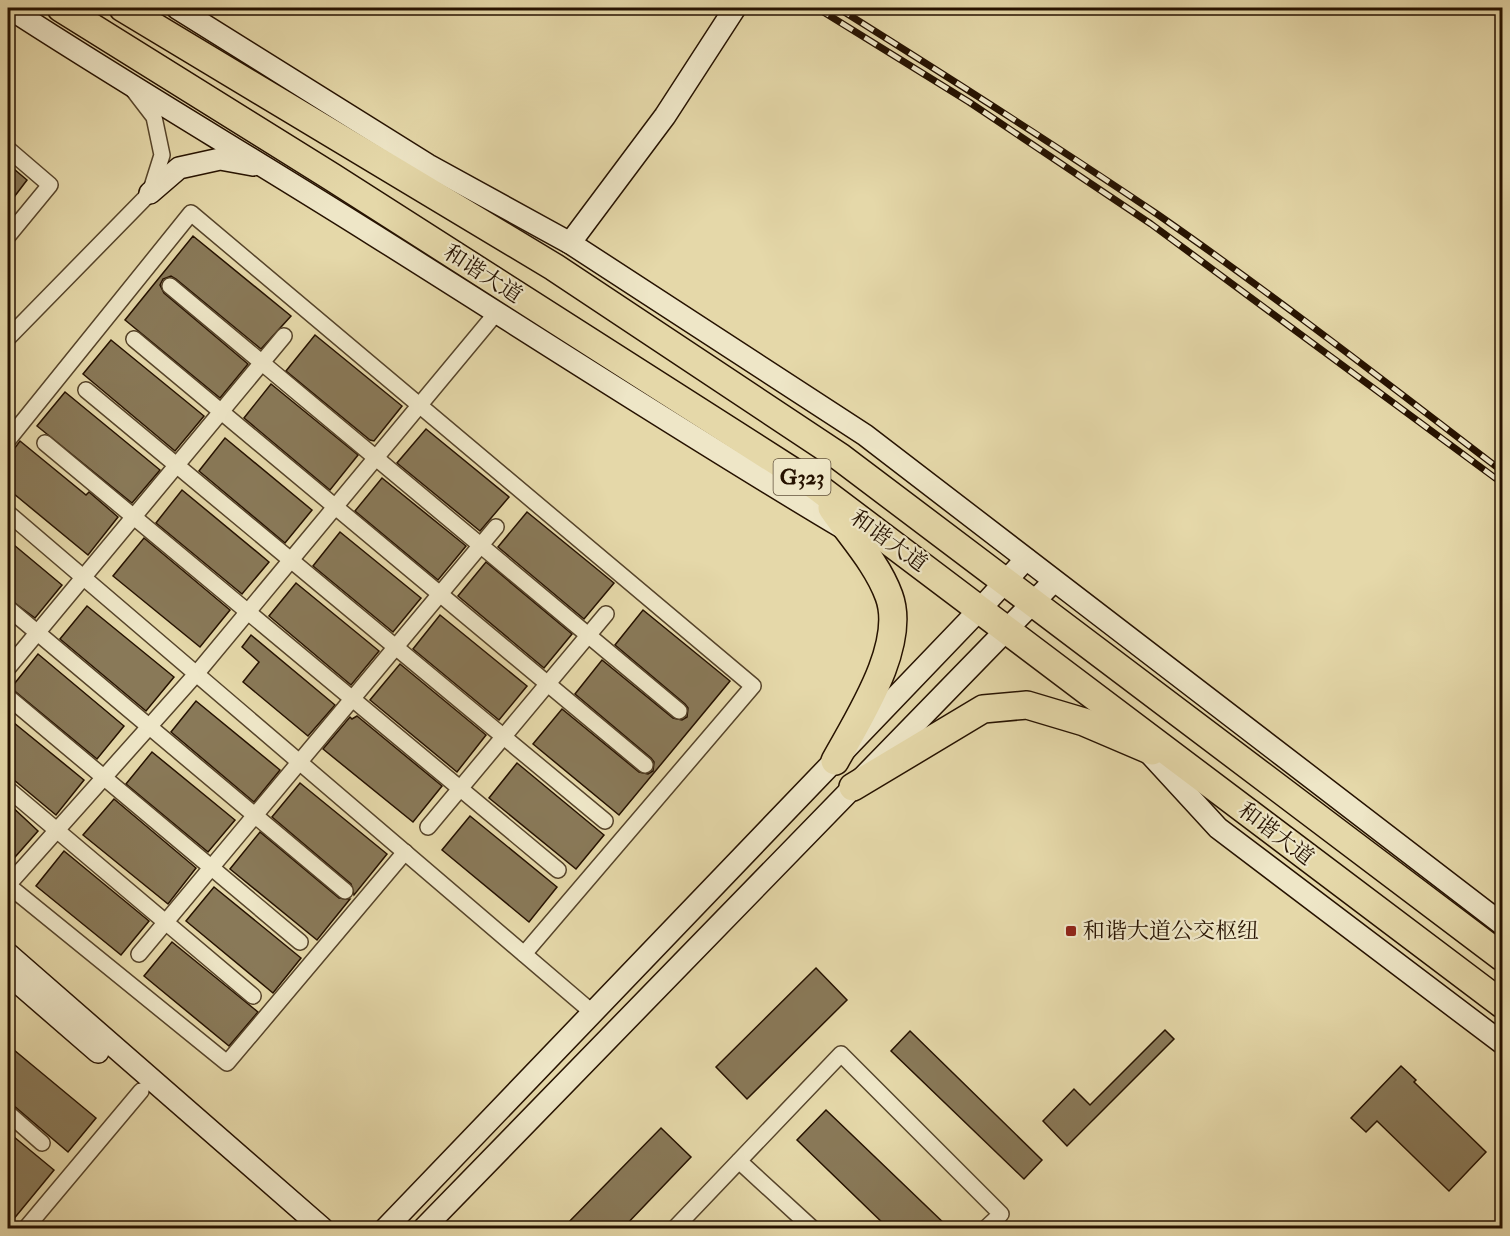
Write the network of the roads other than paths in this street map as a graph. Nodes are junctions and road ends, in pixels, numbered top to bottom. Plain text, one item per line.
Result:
1 (9, 8) edge
2 (61, 8) edge
3 (123, 8) edge
4 (177, 8) edge
5 (735, 8) edge
6 (132, 88) junction
7 (8, 149) edge
8 (266, 167) junction
9 (150, 193) junction
10 (8, 236) edge
11 (570, 243) junction
12 (170, 286) dead end
13 (496, 312) junction
14 (284, 336) dead end
15 (8, 338) edge
16 (134, 339) dead end
17 (262, 363) junction
18 (87, 390) dead end
19 (419, 405) junction
20 (222, 411) junction
21 (8, 440) edge
22 (45, 443) dead end
23 (375, 458) junction
24 (177, 465) junction
25 (817, 487) junction
26 (335, 506) junction
27 (8, 513) edge
28 (134, 517) junction
29 (496, 527) dead end
30 (847, 530) junction
31 (481, 546) junction
32 (1026, 559) junction
33 (291, 560) junction
34 (83, 577) junction
35 (1005, 581) junction
36 (1054, 581) junction
37 (440, 594) junction
38 (1034, 602) junction
39 (8, 608) edge
40 (981, 608) junction
41 (247, 612) junction
42 (606, 614) dead end
43 (1007, 629) junction
44 (37, 633) junction
45 (588, 636) junction
46 (396, 647) junction
47 (8, 668) edge
48 (196, 673) junction
49 (548, 684) junction
50 (8, 697) edge
51 (353, 699) junction
52 (679, 711) dead end
53 (149, 726) junction
54 (504, 737) junction
55 (1147, 749) junction
56 (835, 761) junction
57 (300, 762) junction
58 (645, 765) dead end
59 (1186, 766) junction
60 (104, 778) junction
61 (853, 787) junction
62 (8, 789) edge
63 (460, 789) junction
64 (256, 816) junction
65 (605, 821) dead end
66 (428, 827) dead end
67 (57, 831) junction
68 (405, 852) junction
69 (212, 869) junction
70 (558, 870) dead end
71 (8, 886) edge
72 (345, 891) dead end
73 (166, 923) junction
74 (1503, 924) edge
75 (300, 942) dead end
76 (8, 954) edge
77 (139, 954) dead end
78 (524, 954) junction
79 (1503, 957) edge
80 (8, 974) edge
81 (253, 996) dead end
82 (1503, 1004) edge
83 (593, 1013) junction
84 (1503, 1043) edge
85 (141, 1090) junction
86 (8, 1113) edge
87 (42, 1143) dead end
88 (739, 1161) junction
89 (26, 1228) edge
90 (300, 1228) edge
91 (322, 1228) edge
92 (386, 1228) edge
93 (424, 1228) edge
94 (675, 1228) edge
95 (812, 1228) edge
96 (986, 1228) edge

1 - 6 street
2 - 25 highway, 和谐大道 / G323
3 - 35 highway, 和谐大道 / G323
4 - 11 street
5 - 11 street
6 - 8 street
6 - 9 street
7 - 10 street
8 - 9 street
8 - 13 street
9 - 15 street
11 - 32 street
12 - 17 street
13 - 19 street
13 - 30 street
14 - 17 street
16 - 20 street
17 - 20 street
17 - 23 street
18 - 24 street
19 - 21 street
19 - 23 street
19 - 78 street
20 - 24 street
20 - 26 street
22 - 28 street
23 - 26 street
23 - 31 street
24 - 28 street
24 - 33 street
25 - 30 highway
25 - 40 highway, 和谐大道 / G323
26 - 33 street
26 - 37 street
27 - 34 street
28 - 34 street
28 - 41 street
29 - 31 street
30 - 40 street
30 - 56 highway
31 - 37 street
31 - 45 street
32 - 35 street
32 - 36 street
33 - 41 street
33 - 46 street
34 - 44 street
34 - 48 street
35 - 38 highway, 和谐大道 / G323
35 - 40 street
36 - 38 street
36 - 74 street
37 - 46 street
37 - 49 street
38 - 43 street
38 - 79 highway, 和谐大道 / G323
39 - 44 street
40 - 43 highway, 和谐大道 / G323
40 - 56 street
41 - 48 street
41 - 51 street
42 - 45 street
43 - 55 street
43 - 59 highway, 和谐大道 / G323
43 - 61 street
44 - 47 street
44 - 53 street
45 - 49 street
45 - 52 street
46 - 51 street
46 - 54 street
48 - 53 street
48 - 57 street
49 - 54 street
49 - 58 street
50 - 60 street
51 - 57 street
51 - 63 street
53 - 60 street
53 - 64 street
54 - 63 street
54 - 65 street
55 - 59 highway
55 - 61 highway
55 - 84 street
56 - 83 street
57 - 64 street
57 - 68 street
59 - 82 highway, 和谐大道 / G323
60 - 67 street
60 - 69 street
61 - 93 street
62 - 67 street
63 - 66 street
63 - 70 street
64 - 69 street
64 - 72 street
67 - 71 street
67 - 73 street
68 - 71 street
68 - 78 street
69 - 73 street
69 - 75 street
73 - 77 street
73 - 81 street
76 - 91 street
78 - 83 street
80 - 85 street
83 - 92 street
85 - 89 street
85 - 90 street
86 - 87 street
88 - 94 street
88 - 95 street
88 - 96 street

